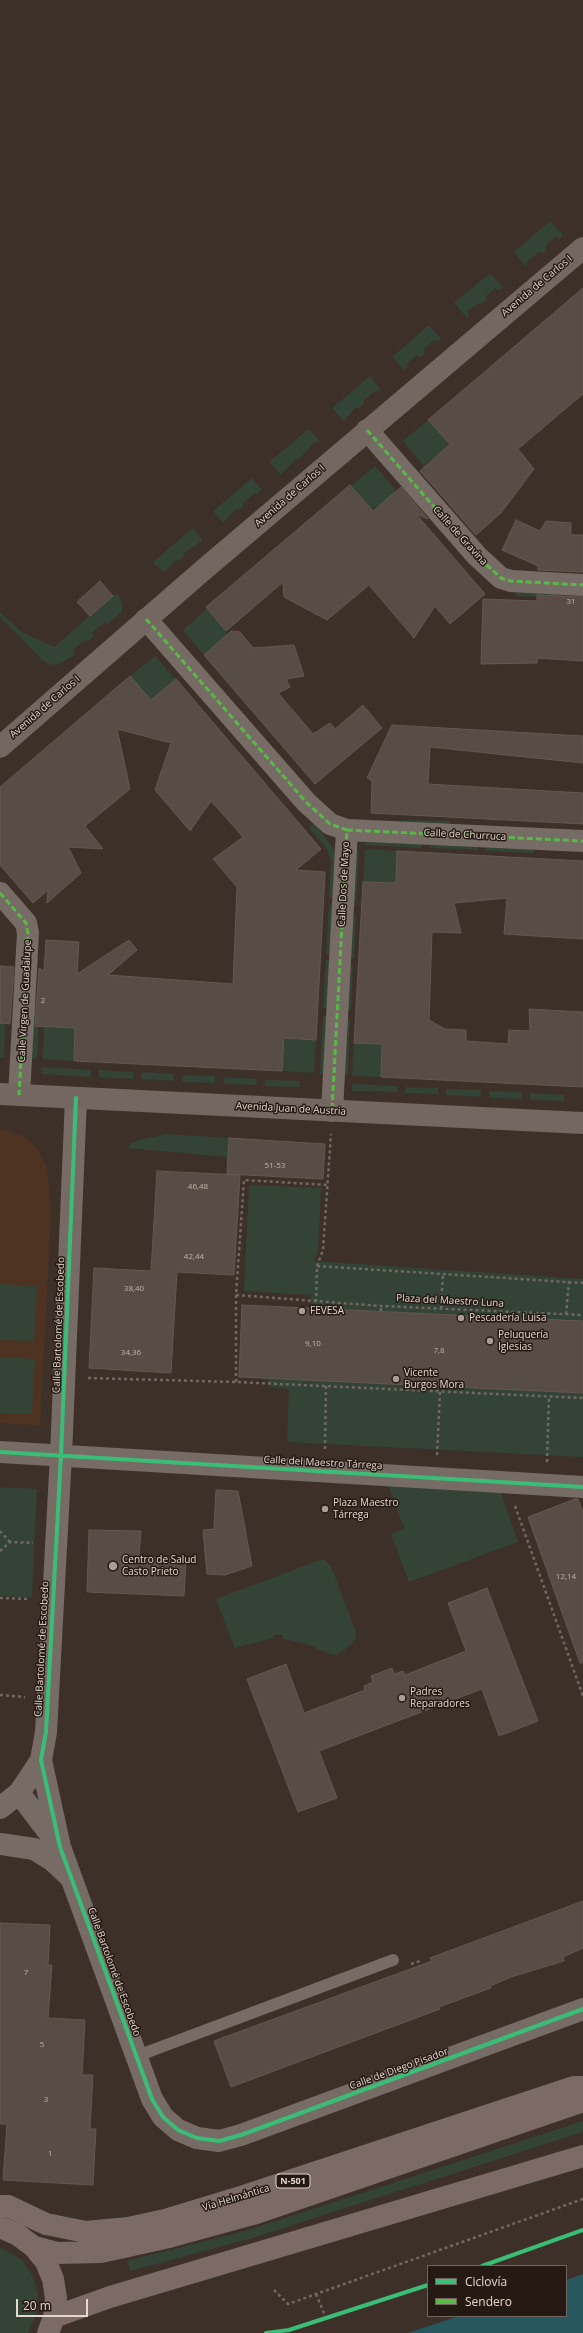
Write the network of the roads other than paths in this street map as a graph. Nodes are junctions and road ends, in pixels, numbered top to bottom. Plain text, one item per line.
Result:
1 (583, 248) edge
2 (368, 430) junction
3 (583, 585) edge
4 (146, 619) junction
5 (0, 747) edge
6 (347, 830) junction
7 (583, 841) edge
8 (0, 893) edge
9 (9, 1094) edge
10 (76, 1098) junction
11 (332, 1111) junction
12 (583, 1124) edge
13 (0, 1452) edge
14 (61, 1455) junction
15 (583, 1487) edge
16 (42, 1760) junction
17 (19, 1793) junction
18 (0, 1808) edge
19 (0, 1844) edge
20 (60, 1847) junction
21 (71, 1878) junction
22 (394, 1960) dead end
23 (583, 2009) edge
24 (137, 2056) junction
25 (583, 2086) edge
26 (583, 2101) edge
27 (219, 2141) joint
28 (583, 2156) edge
29 (0, 2206) edge
30 (0, 2227) edge
31 (34, 2247) junction
32 (52, 2328) edge

1 - 2 main road, Avenida de Carlos I
2 - 3 street, Calle de Gravina
2 - 4 main road, Avenida de Carlos I
4 - 5 main road, Avenida de Carlos I
4 - 6 street, Calle Dos de Mayo
6 - 7 street, Calle de Churruca
6 - 11 street, Calle Dos de Mayo
8 - 9 street, Calle Virgen de Guadalupe
9 - 10 main road, Avenida Juan de Austria
10 - 11 main road, Avenida Juan de Austria
10 - 14 street, Calle Bartolomé de Escobedo
11 - 12 main road, Avenida Juan de Austria
13 - 14 street, Calle del Maestro Tárrega
14 - 15 street, Calle del Maestro Tárrega
14 - 16 street, Calle Bartolomé de Escobedo
16 - 17 street, Calle Bartolomé de Escobedo
16 - 20 street, Calle Bartolomé de Escobedo
17 - 18 street, Calle Bartolomé de Escobedo
17 - 20 street
19 - 21 street
20 - 21 street, Calle Bartolomé de Escobedo
21 - 24 street, Calle Bartolomé de Escobedo
22 - 24 lane
23 - 27 street, Calle de Diego Pisador
24 - 27 street, Calle Bartolomé de Escobedo
25 - 29 highway, Vía Helmántica / N-501
26 - 31 highway, Vía Helmántica / N-501
28 - 32 highway
30 - 31 highway, N-501
31 - 32 highway, N-501

